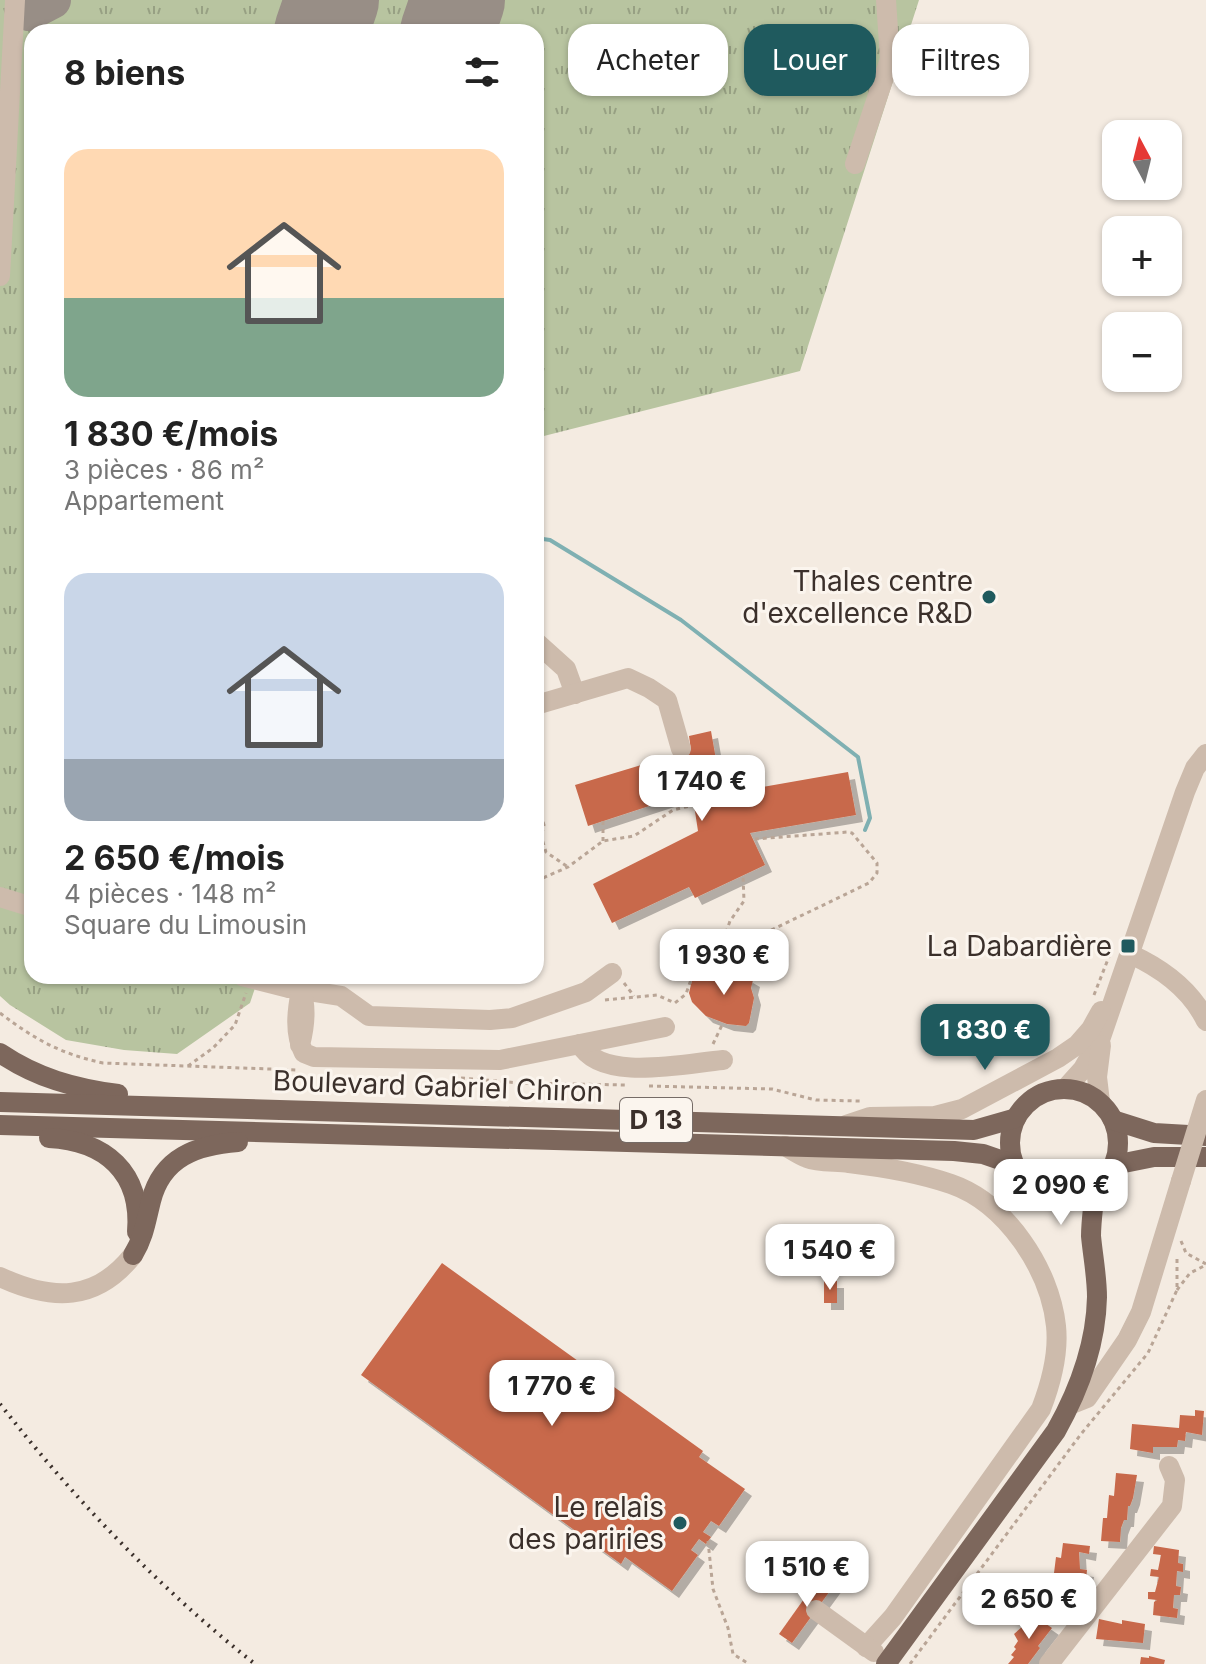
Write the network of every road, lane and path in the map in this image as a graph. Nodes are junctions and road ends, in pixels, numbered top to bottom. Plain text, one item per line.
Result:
1 (15, 0) edge
2 (886, 0) edge
3 (855, 164) dead end
4 (0, 276) edge
5 (544, 649) edge
6 (575, 694) junction
7 (544, 703) edge
8 (681, 749) dead end
9 (1206, 754) edge
10 (694, 805) dead end
11 (603, 821) dead end
12 (755, 839) dead end
13 (603, 841) junction
14 (544, 846) edge
15 (568, 867) junction
16 (544, 878) edge
17 (0, 897) edge
18 (24, 904) edge
19 (720, 948) dead end
20 (1130, 954) junction
21 (612, 973) dead end
22 (248, 984) edge
23 (294, 984) edge
24 (1116, 993) junction
25 (0, 1013) edge
26 (1206, 1021) edge
27 (723, 1023) dead end
28 (665, 1027) dead end
29 (1101, 1037) junction
30 (580, 1044) junction
31 (0, 1053) edge
32 (714, 1061) joint
33 (1065, 1089) junction
34 (1206, 1100) edge
35 (0, 1102) edge
36 (1100, 1102) junction
37 (180, 1106) junction
38 (1016, 1118) junction
39 (1113, 1120) junction
40 (0, 1125) edge
41 (846, 1125) junction
42 (0, 1134) edge
43 (302, 1134) junction
44 (1206, 1136) edge
45 (785, 1146) junction
46 (1206, 1157) edge
47 (1015, 1165) junction
48 (1114, 1165) junction
49 (1095, 1187) junction
50 (1064, 1197) junction
51 (1178, 1233) dead end
52 (1091, 1234) junction
53 (133, 1255) junction
54 (1206, 1264) edge
55 (0, 1277) edge
56 (1177, 1290) dead end
57 (1072, 1404) junction
58 (1169, 1466) dead end
59 (708, 1541) dead end
60 (816, 1610) dead end
61 (866, 1647) junction
62 (887, 1663) edge
63 (749, 1664) edge
64 (1049, 1664) edge

1 - 4 street
2 - 3 street
5 - 6 street
6 - 7 street
6 - 8 street
9 - 20 street
10 - 13 path
11 - 13 path
12 - 19 path
13 - 15 path
14 - 15 path
15 - 16 path
17 - 18 street
20 - 24 street
20 - 26 street
21 - 23 street
22 - 25 path
23 - 30 street
24 - 29 street
24 - 41 street
27 - 32 path
28 - 30 street
29 - 33 street
29 - 36 street
30 - 32 street
31 - 37 main road
33 - 36 main road
33 - 38 main road
34 - 57 street, bridge
35 - 37 main road, Boulevard Gabriel Chiron / D 13
36 - 39 main road
37 - 41 main road, Boulevard Gabriel Chiron / D 13
38 - 41 main road, Boulevard Gabriel Chiron / D 13
38 - 47 main road
39 - 44 main road
39 - 48 main road
40 - 43 main road, Boulevard Gabriel Chiron / D 13
42 - 53 main road
43 - 45 main road, Boulevard Gabriel Chiron / D 13
43 - 53 main road
45 - 47 main road, Boulevard Gabriel Chiron / D 13
45 - 61 street
46 - 48 main road
47 - 50 main road
48 - 49 main road
49 - 50 main road
49 - 52 main road
50 - 52 main road
51 - 54 path
52 - 57 main road
53 - 55 street
54 - 56 path
57 - 62 main road
58 - 64 street
59 - 63 path
60 - 61 street
61 - 62 street

